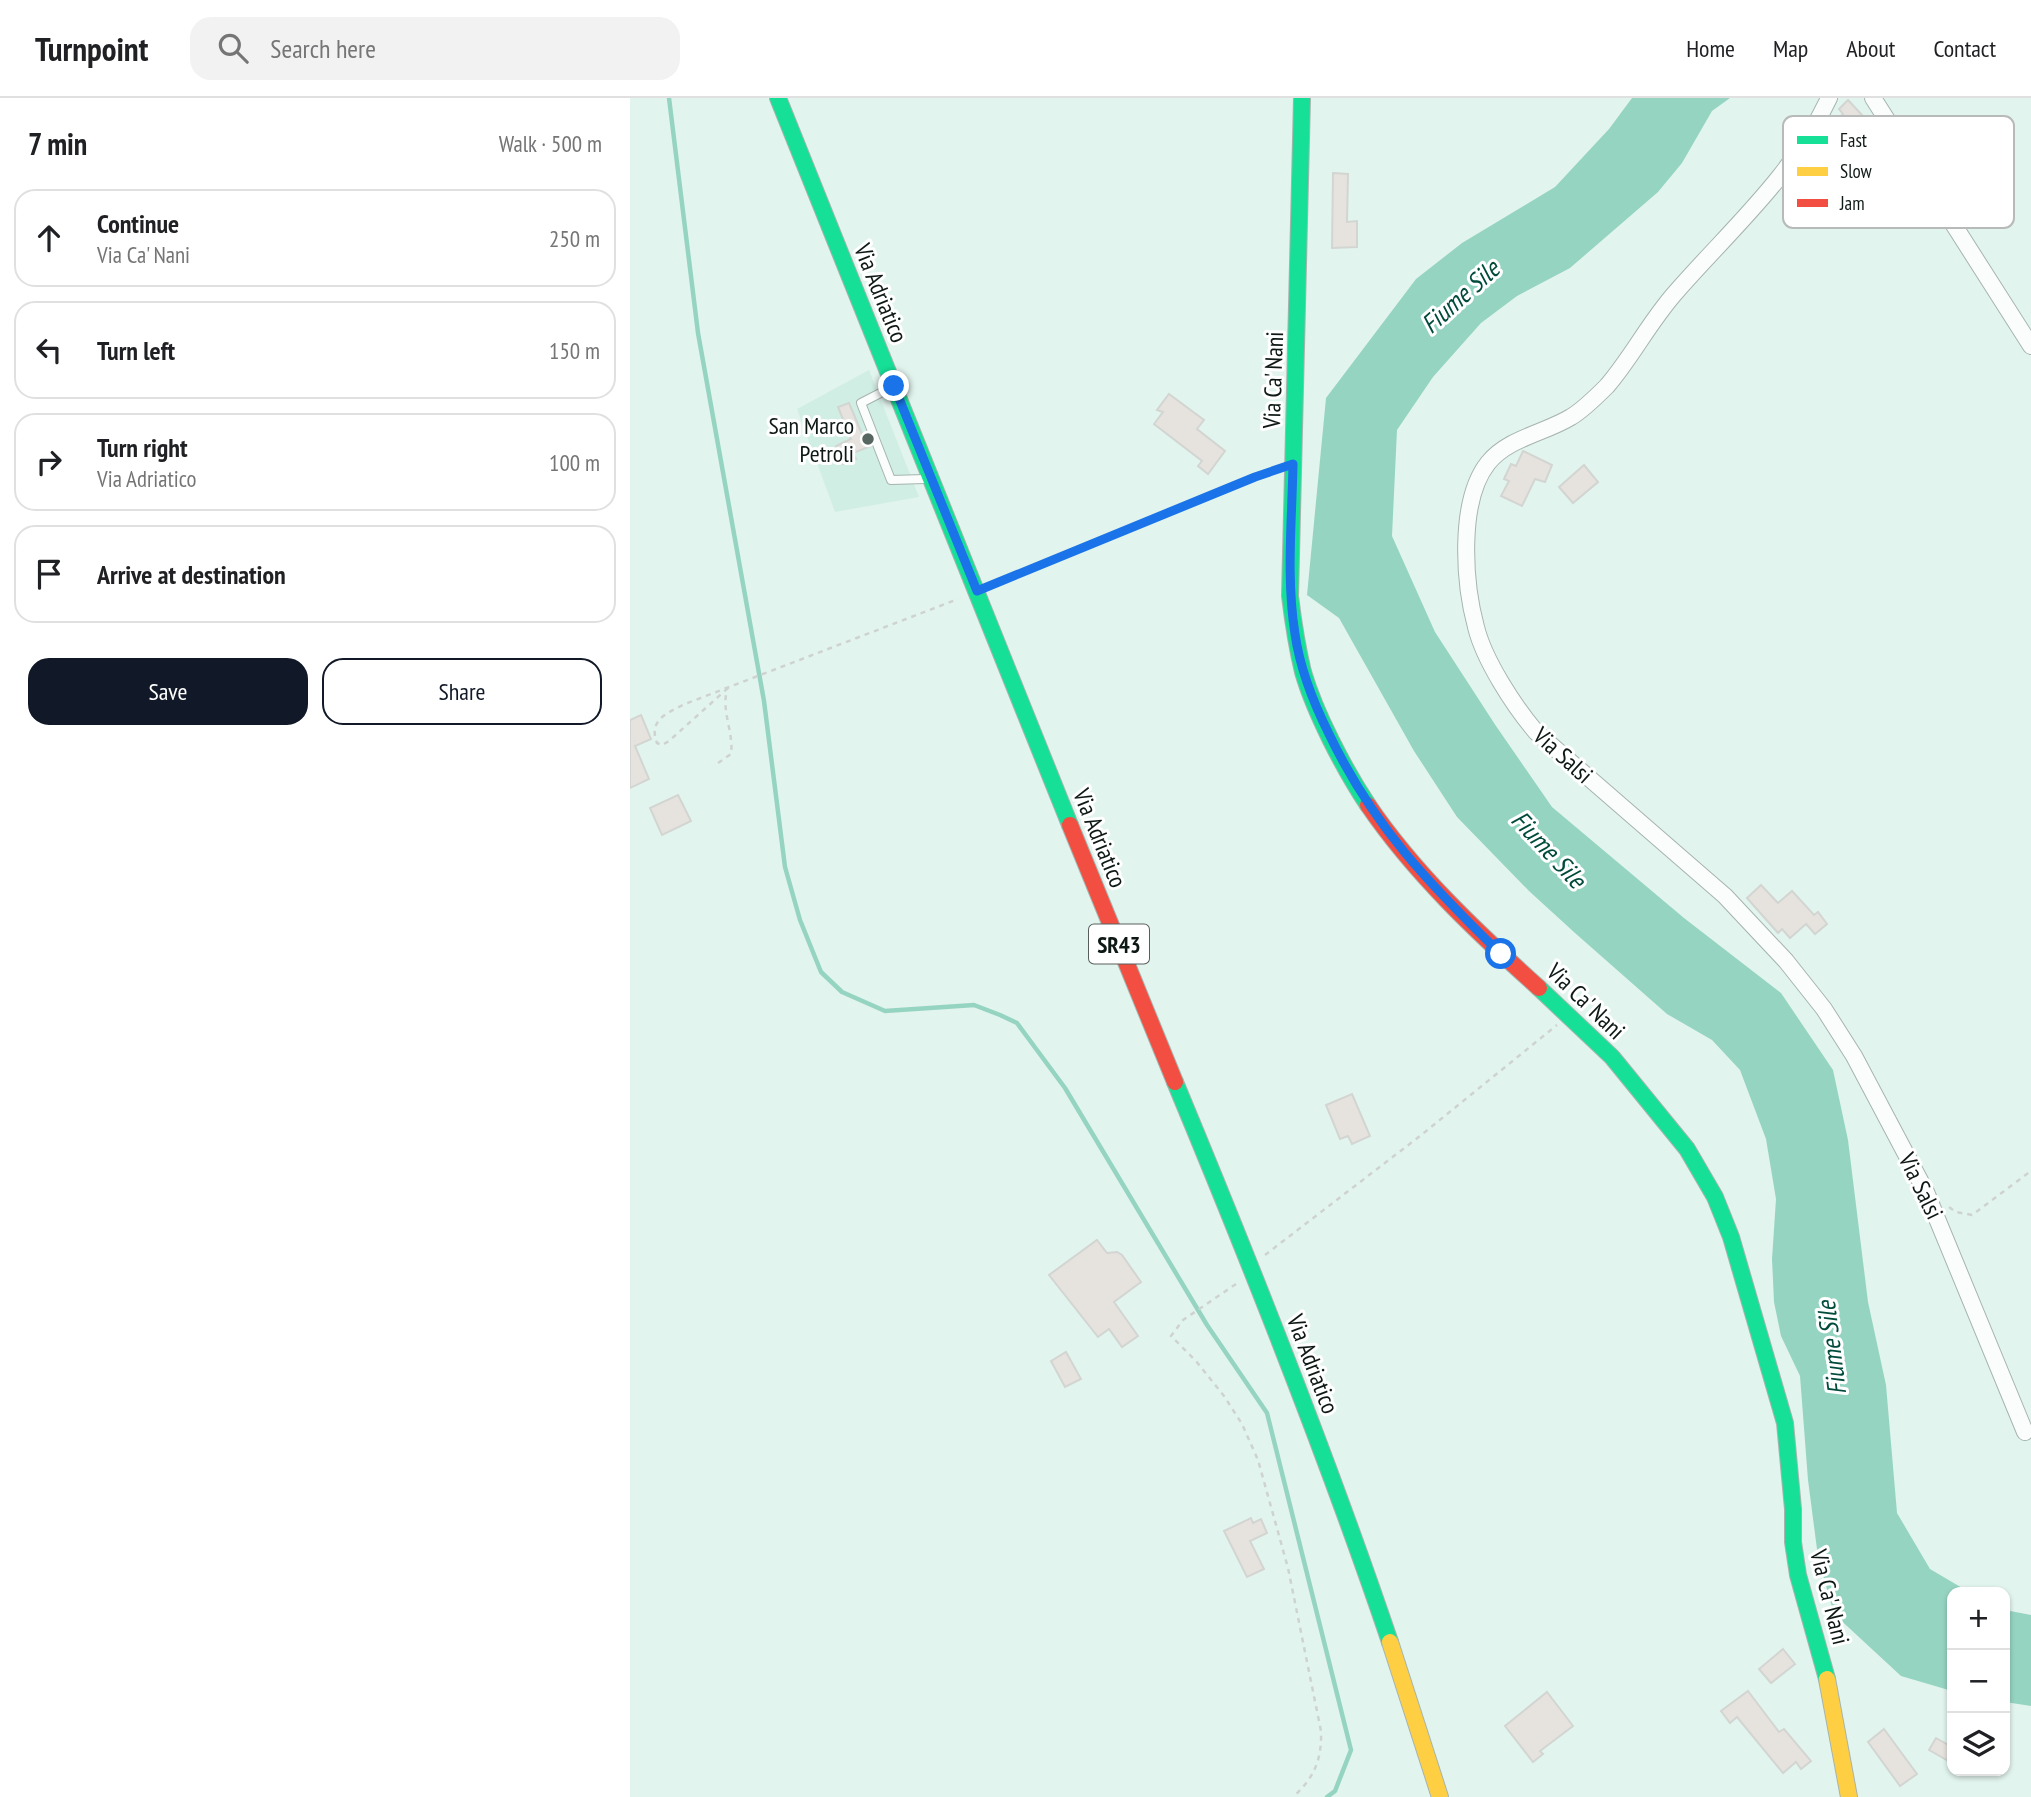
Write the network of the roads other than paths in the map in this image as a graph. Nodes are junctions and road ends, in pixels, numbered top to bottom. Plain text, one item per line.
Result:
1 (779, 98) edge
2 (1302, 98) edge
3 (1829, 98) edge
4 (1873, 98) edge
5 (1820, 116) edge
6 (1884, 116) edge
7 (1783, 173) edge
8 (1956, 228) edge
9 (2031, 346) edge
10 (894, 386) junction
11 (932, 479) junction
12 (2025, 1433) dead end
13 (1440, 1797) edge
14 (1849, 1797) edge

1 - 10 street, Via Adriatico / SR43
2 - 14 street, Via Ca' Nani
3 - 5 street, Via Salsi
4 - 6 street
7 - 12 street, Via Salsi
8 - 9 street
10 - 11 street, Via Adriatico / SR43
10 - 11 lane
11 - 13 street, Via Adriatico / SR43

